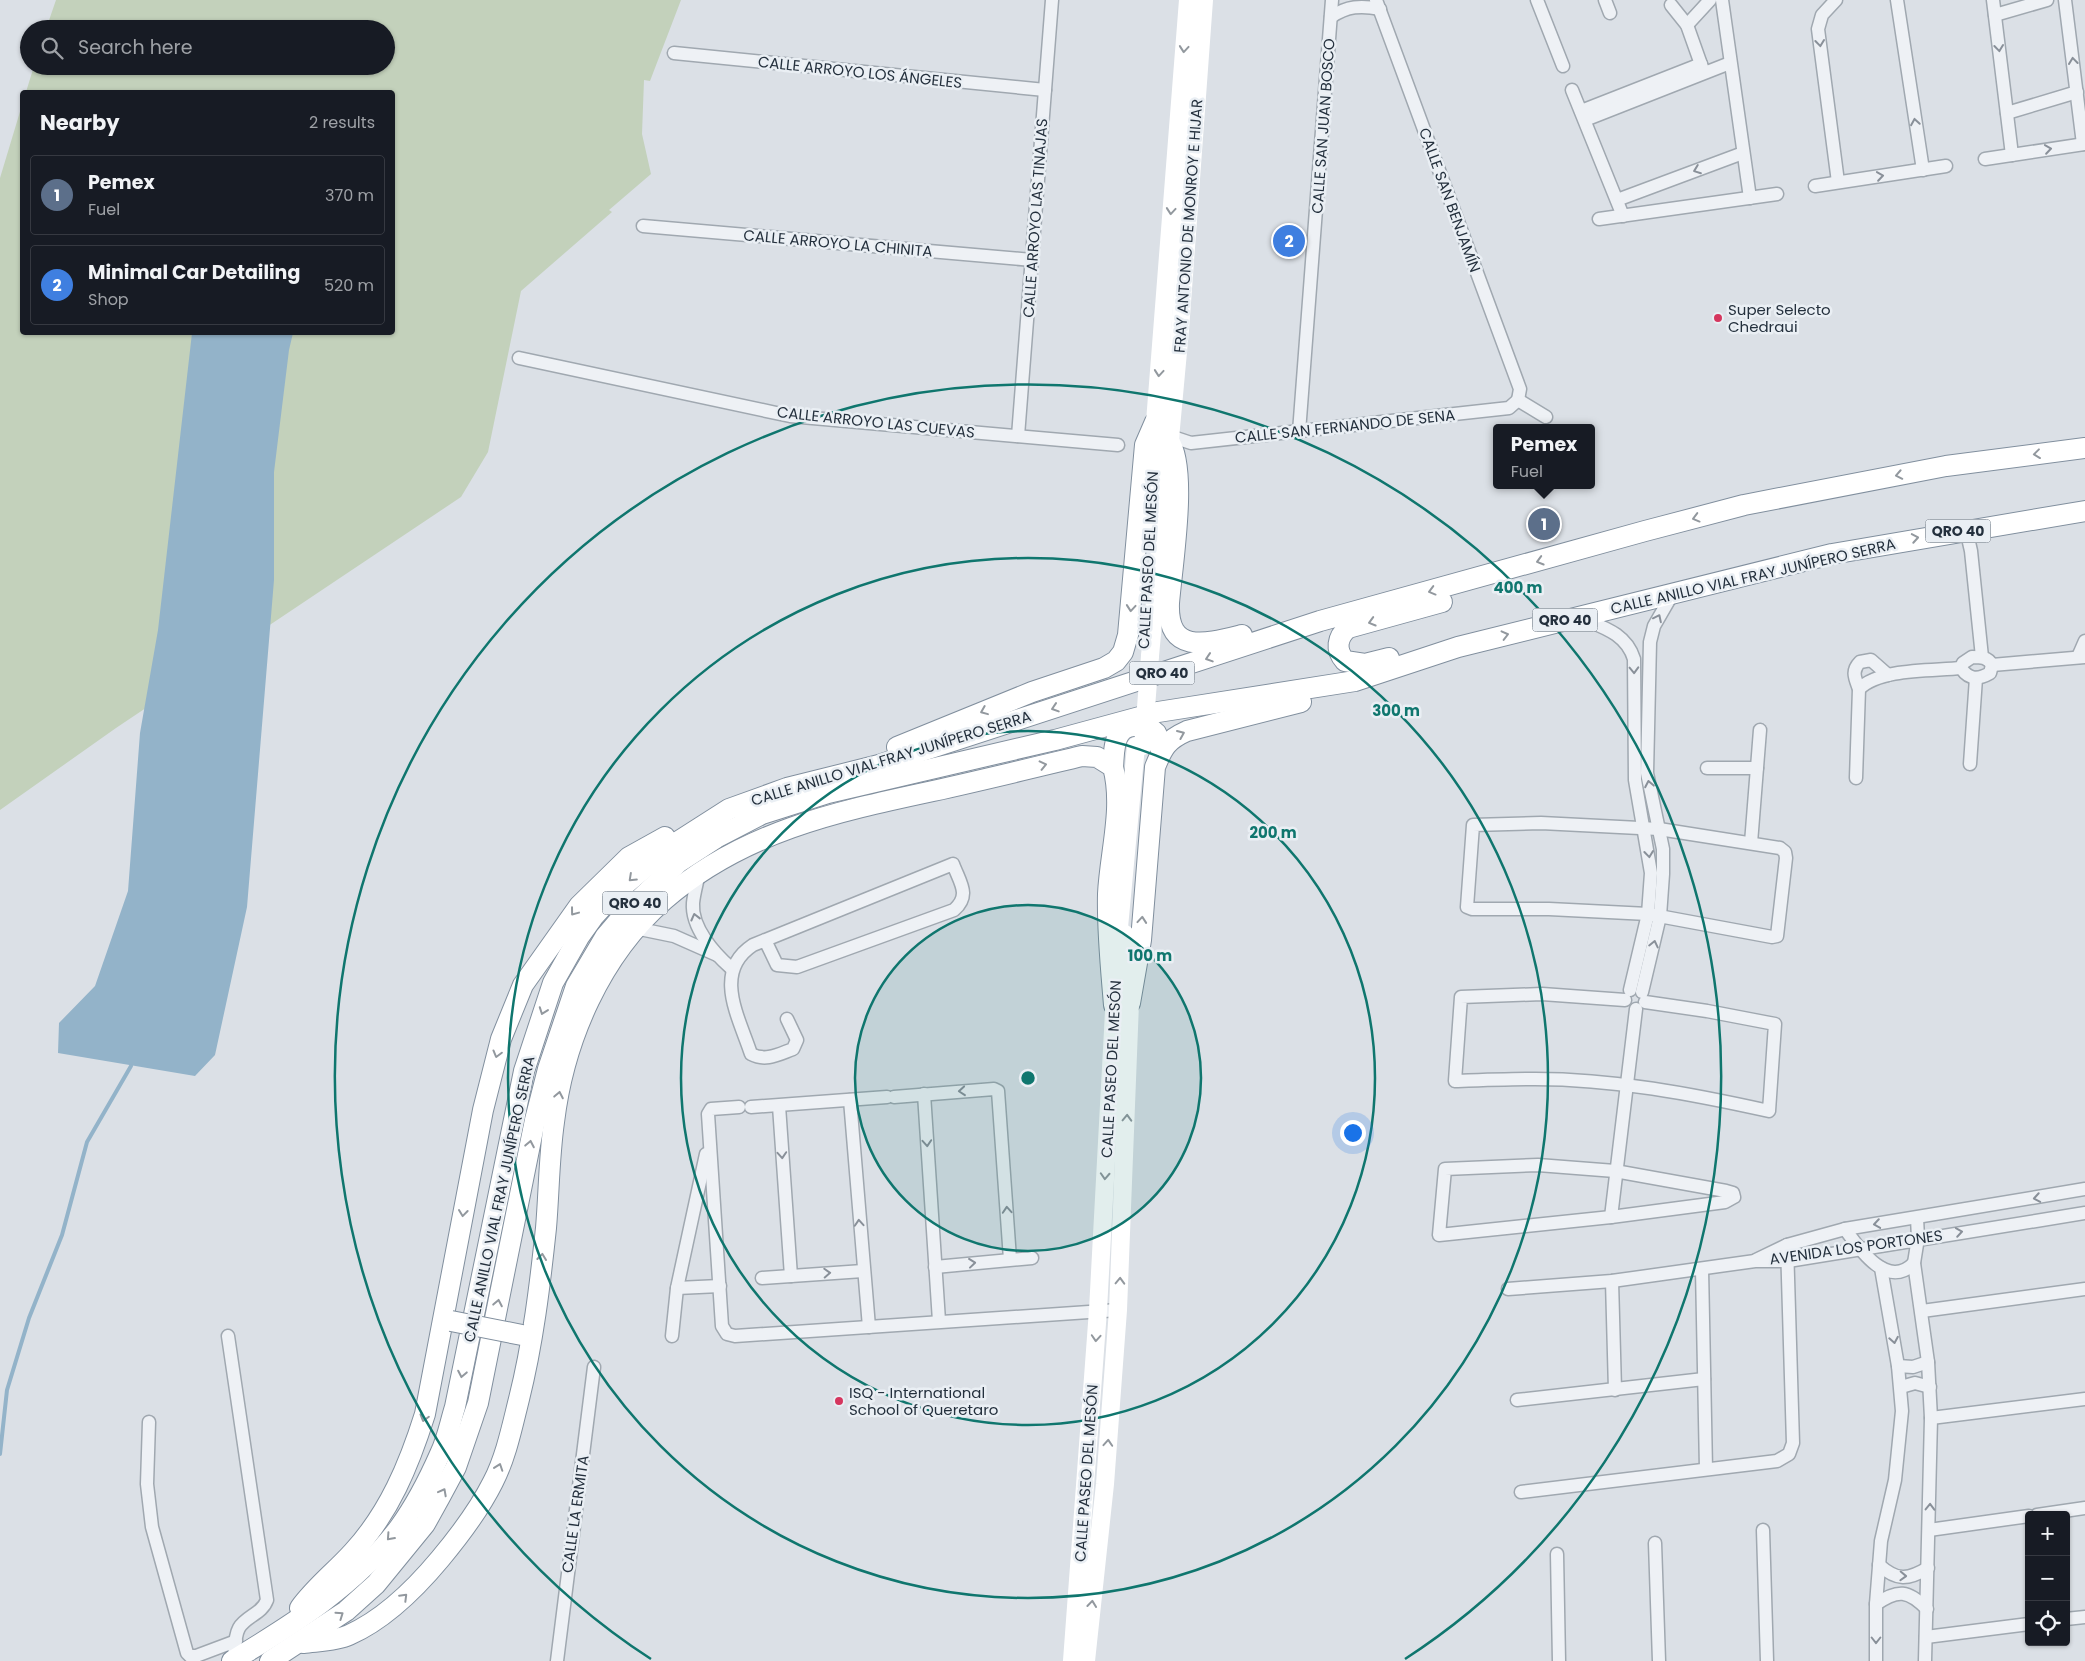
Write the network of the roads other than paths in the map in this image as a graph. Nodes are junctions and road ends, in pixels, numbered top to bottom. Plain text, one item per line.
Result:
1 (1052, 0) edge
2 (1332, 0) edge
3 (1537, 0) edge
4 (1605, 0) edge
5 (1710, 0) edge
6 (1722, 0) edge
7 (1836, 0) edge
8 (1897, 0) edge
9 (1993, 0) edge
10 (2046, 0) edge
11 (2065, 0) edge
12 (1196, 4) edge
13 (1378, 5) edge
14 (1671, 5) dead end
15 (1610, 13) dead end
16 (1995, 15) junction
17 (1331, 17) junction
18 (1687, 26) junction
19 (674, 53) dead end
20 (1730, 63) junction
21 (1563, 66) dead end
22 (1702, 68) junction
23 (1045, 90) junction
24 (1572, 90) dead end
25 (2077, 92) junction
26 (2007, 113) junction
27 (1583, 116) junction
28 (2084, 144) edge
29 (1743, 153) junction
30 (2012, 155) junction
31 (1985, 159) dead end
32 (1946, 166) dead end
33 (1923, 170) junction
34 (1838, 182) junction
35 (1815, 186) dead end
36 (1777, 194) dead end
37 (1750, 198) junction
38 (1618, 200) junction
39 (1623, 216) junction
40 (1599, 218) dead end
41 (643, 226) dead end
42 (1032, 260) junction
43 (519, 358) dead end
44 (1518, 400) junction
45 (1546, 417) dead end
46 (1155, 422) junction
47 (1299, 432) junction
48 (1018, 436) junction
49 (1165, 444) junction
50 (1118, 445) dead end
51 (2085, 448) edge
52 (2085, 510) edge
53 (1966, 529) junction
54 (1512, 569) junction
55 (1673, 593) junction
56 (1579, 617) junction
57 (1320, 621) junction
58 (2085, 641) edge
59 (1650, 642) junction
60 (1628, 646) junction
61 (1458, 648) junction
62 (1977, 653) junction
63 (2081, 657) edge
64 (1992, 666) junction
65 (1961, 668) junction
66 (1888, 675) junction
67 (1976, 678) junction
68 (1355, 681) junction
69 (1860, 689) junction
70 (1641, 720) junction
71 (1760, 730) dead end
72 (1055, 740) junction
73 (1147, 748) junction
74 (1970, 764) dead end
75 (1114, 767) junction
76 (1707, 768) dead end
77 (1757, 768) junction
78 (1856, 778) dead end
79 (814, 782) junction
80 (935, 791) junction
81 (729, 809) junction
82 (1644, 828) junction
83 (1659, 829) junction
84 (1751, 843) junction
85 (699, 873) junction
86 (1654, 915) junction
87 (635, 928) junction
88 (765, 940) junction
89 (717, 956) junction
90 (732, 968) junction
91 (1635, 999) junction
92 (1122, 1004) junction
93 (787, 1019) dead end
94 (1626, 1085) junction
95 (924, 1094) junction
96 (850, 1100) junction
97 (779, 1106) junction
98 (709, 1139) junction
99 (1615, 1171) junction
100 (2085, 1190) edge
101 (2085, 1213) edge
102 (1611, 1217) junction
103 (1917, 1218) junction
104 (1845, 1229) junction
105 (1918, 1238) junction
106 (1787, 1245) junction
107 (1860, 1248) junction
108 (1032, 1258) dead end
109 (1010, 1259) junction
110 (1755, 1261) junction
111 (1788, 1261) junction
112 (1914, 1263) junction
113 (935, 1267) junction
114 (1881, 1268) junction
115 (1702, 1269) junction
116 (863, 1271) junction
117 (791, 1276) junction
118 (762, 1278) dead end
119 (1612, 1281) junction
120 (720, 1286) junction
121 (677, 1288) junction
122 (1508, 1289) dead end
123 (2085, 1289) edge
124 (1098, 1310) junction
125 (1118, 1310) junction
126 (1922, 1311) junction
127 (447, 1320) junction
128 (939, 1321) junction
129 (869, 1327) junction
130 (228, 1336) dead end
131 (526, 1336) junction
132 (672, 1336) dead end
133 (1928, 1362) junction
134 (1898, 1366) junction
135 (594, 1368) dead end
136 (1704, 1379) junction
137 (1901, 1387) junction
138 (1930, 1387) junction
139 (1616, 1390) junction
140 (2085, 1399) edge
141 (1517, 1400) dead end
142 (1931, 1418) junction
143 (149, 1422) dead end
144 (1706, 1469) junction
145 (1521, 1492) dead end
146 (2085, 1508) edge
147 (2064, 1511) edge
148 (2025, 1517) edge
149 (1763, 1530) dead end
150 (1929, 1530) junction
151 (1655, 1543) dead end
152 (1557, 1554) dead end
153 (1879, 1565) junction
154 (1928, 1568) junction
155 (1876, 1604) junction
156 (1927, 1610) junction
157 (2085, 1617) edge
158 (2070, 1619) edge
159 (2025, 1625) edge
160 (288, 1627) junction
161 (1926, 1637) junction
162 (298, 1644) junction
163 (234, 1654) edge
164 (1079, 1657) edge
165 (270, 1661) edge
166 (557, 1661) edge
167 (1559, 1661) edge
168 (1659, 1661) edge
169 (1767, 1661) edge
170 (1876, 1661) edge
171 (1925, 1661) edge

1 - 23 street, CALLE ARROYO LAS TINAJAS
2 - 17 street, CALLE SAN JUAN BOSCO
3 - 21 street
4 - 15 street
5 - 18 street
6 - 20 street
7 -> 34 street
33 -> 8 street
9 - 16 street
10 - 16 street
25 -> 11 street
12 -> 46 main road, FRAY ANTONIO DE MONROY E HIJAR
12 - 49 main road, FRAY ANTONIO DE MONROY E HIJAR
13 - 17 street
13 - 44 street, CALLE SAN BENJAMÍN
14 - 18 street
16 -> 26 street
17 - 47 street, CALLE SAN JUAN BOSCO
18 - 22 street
19 - 23 street, CALLE ARROYO LOS ÁNGELES
20 - 22 street
20 - 29 street
22 - 27 street
23 - 42 street, CALLE ARROYO LAS TINAJAS
24 - 27 street
25 - 26 street
25 - 28 street
26 - 30 street
27 - 38 street
30 -> 28 street
29 - 37 street
29 -> 38 street
30 - 31 street
32 - 33 street
34 -> 33 street
34 - 35 street
36 - 37 street
37 - 39 street
38 - 39 street
39 - 40 street
41 - 42 street, CALLE ARROYO LA CHINITA
42 - 48 street, CALLE ARROYO LAS TINAJAS
43 - 48 street, CALLE ARROYO LAS CUEVAS
44 - 45 street
44 - 47 street, CALLE SAN FERNANDO DE SENA
46 - 49 main road, FRAY ANTONIO DE MONROY E HIJAR
46 -> 79 highway
47 - 49 street, CALLE SAN FERNANDO DE SENA
48 - 50 street, CALLE ARROYO LAS CUEVAS
49 - 57 highway
49 - 73 main road, CALLE PASEO DEL MESÓN
51 -> 54 highway, CALLE ANILLO VIAL FRAY JUNÍPERO SERRA / QRO 40
52 - 53 highway, CALLE ANILLO VIAL FRAY JUNÍPERO SERRA / QRO 40
55 -> 53 highway, CALLE ANILLO VIAL FRAY JUNÍPERO SERRA / QRO 40
53 - 62 street
54 -> 57 highway, CALLE ANILLO VIAL FRAY JUNÍPERO SERRA / QRO 40
54 -> 61 highway
55 - 56 highway, CALLE ANILLO VIAL FRAY JUNÍPERO SERRA / QRO 40
59 -> 55 street
56 - 60 street
61 -> 56 highway, CALLE ANILLO VIAL FRAY JUNÍPERO SERRA / QRO 40
57 -> 79 highway, CALLE ANILLO VIAL FRAY JUNÍPERO SERRA / QRO 40
58 - 63 street
59 - 60 street
59 - 70 street
60 -> 70 street
61 - 68 highway, CALLE ANILLO VIAL FRAY JUNÍPERO SERRA / QRO 40
62 - 64 street
62 - 65 street
63 - 64 street
64 - 67 street
65 - 66 street
65 - 67 street
66 - 69 street
66 - 69 street
67 - 74 street
68 - 72 highway, CALLE ANILLO VIAL FRAY JUNÍPERO SERRA / QRO 40
73 -> 68 highway
69 - 78 street
70 - 82 street
83 -> 70 street
71 - 77 street
72 - 80 highway
162 -> 72 highway, CALLE ANILLO VIAL FRAY JUNÍPERO SERRA / QRO 40
73 - 75 highway
73 - 92 highway
80 -> 75 highway
75 - 92 highway
76 - 77 street
77 - 84 street
79 - 81 highway, CALLE ANILLO VIAL FRAY JUNÍPERO SERRA / QRO 40
80 - 85 highway
81 -> 127 highway
81 -> 160 highway, CALLE ANILLO VIAL FRAY JUNÍPERO SERRA / QRO 40
82 - 83 street
82 -> 86 street
82 - 86 street
83 - 84 street
83 - 86 street
84 - 86 street
85 - 87 highway
89 -> 85 street
86 - 91 street
87 - 89 street
131 -> 87 highway
88 - 88 street
88 - 90 street
89 - 90 street
90 - 93 street
91 - 94 street
91 - 94 street
91 - 94 street
92 -> 124 main road, CALLE PASEO DEL MESÓN
125 -> 92 main road, CALLE PASEO DEL MESÓN
94 - 99 street
95 - 96 street
109 -> 95 street
95 -> 113 street
96 - 97 street
116 -> 96 street
97 - 98 street
97 -> 117 street
98 - 120 street
98 - 121 street
99 - 102 street
99 - 102 street
99 - 102 street
100 -> 103 street, AVENIDA LOS PORTONES
105 -> 101 street, AVENIDA LOS PORTONES
103 -> 104 street, AVENIDA LOS PORTONES
103 - 105 street
104 - 106 street, AVENIDA LOS PORTONES
104 - 107 street
105 - 107 street, AVENIDA LOS PORTONES
105 - 112 street
106 - 110 street, AVENIDA LOS PORTONES
106 - 111 street
107 - 111 street, AVENIDA LOS PORTONES
107 - 114 street
108 - 109 street
113 -> 109 street
110 - 111 street, AVENIDA LOS PORTONES
110 - 115 street
111 - 144 street
112 - 114 street
112 - 126 street
113 - 128 street
114 -> 134 street
115 - 119 street
115 - 136 street
117 -> 116 street
116 - 129 street
117 - 118 street
119 - 122 street
119 - 139 street
120 - 121 street
120 - 129 street
121 - 132 street
123 - 126 street
124 - 125 street
124 - 128 street
124 -> 164 main road, CALLE PASEO DEL MESÓN
164 -> 125 main road, CALLE PASEO DEL MESÓN
126 - 133 street
127 - 131 highway, bridge
127 -> 160 highway
128 - 129 street
130 - 163 street
162 -> 131 highway
133 - 134 street
133 - 138 street
134 - 137 street
135 - 166 street, CALLE LA ERMITA
136 - 139 street
136 - 144 street
137 - 138 street
137 - 153 street
138 - 142 street
139 - 141 street
140 - 142 street
150 -> 142 street
143 - 163 street
144 - 145 street
146 - 147 street
148 - 150 street
149 - 169 street
150 - 154 street
151 - 168 street
152 - 167 street
153 -> 154 street
153 - 155 street
154 - 156 street
155 - 156 street
155 -> 170 street
156 - 161 street
157 - 158 street
159 - 161 street
160 - 163 highway, CALLE ANILLO VIAL FRAY JUNÍPERO SERRA / QRO 40
161 - 171 street
162 - 165 highway, CALLE ANILLO VIAL FRAY JUNÍPERO SERRA / QRO 40

